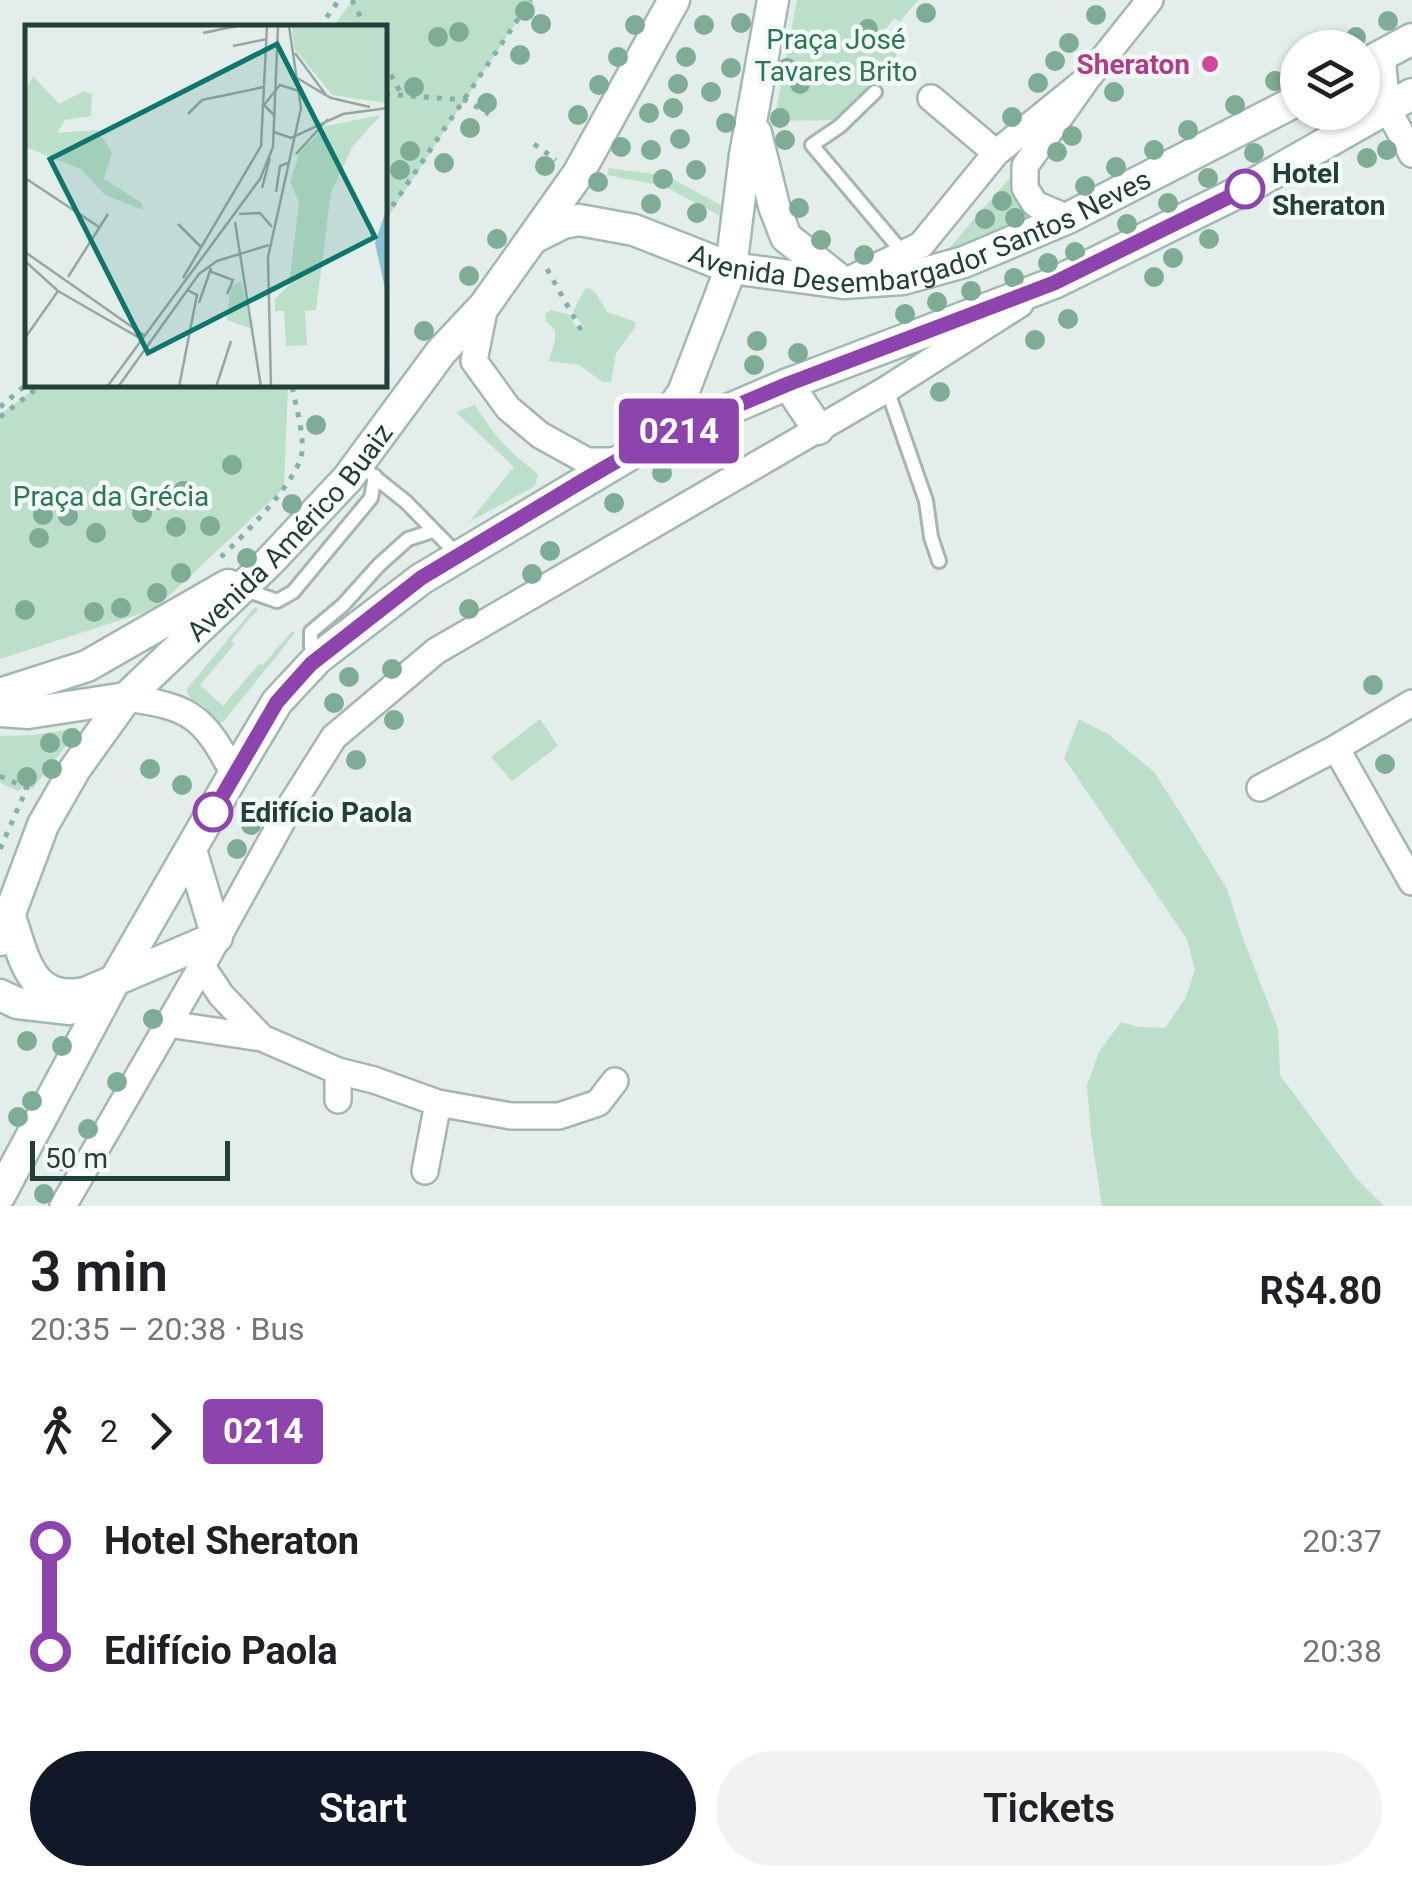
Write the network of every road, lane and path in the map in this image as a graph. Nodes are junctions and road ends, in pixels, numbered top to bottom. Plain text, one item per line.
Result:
1 (339, 0) edge
2 (352, 0) edge
3 (531, 0) edge
4 (674, 0) edge
5 (773, 0) edge
6 (1150, 0) edge
7 (321, 25) edge
8 (364, 25) edge
9 (1412, 39) edge
10 (1380, 57) edge
11 (1380, 65) edge
12 (388, 69) edge
13 (1380, 73) edge
14 (1086, 80) junction
15 (1412, 83) edge
16 (875, 92) dead end
17 (388, 94) edge
18 (402, 96) junction
19 (931, 98) dead end
20 (466, 100) junction
21 (1399, 101) edge
22 (1280, 109) edge
23 (490, 114) dead end
24 (753, 117) junction
25 (534, 144) dead end
26 (996, 153) junction
27 (1412, 154) edge
28 (562, 164) dead end
29 (388, 213) edge
30 (1068, 218) junction
31 (531, 240) junction
32 (904, 254) junction
33 (730, 268) junction
34 (843, 282) junction
35 (1054, 283) junction
36 (485, 305) junction
37 (580, 330) dead end
38 (788, 384) junction
39 (25, 386) edge
40 (37, 388) edge
41 (293, 388) edge
42 (887, 390) junction
43 (0, 407) edge
44 (0, 417) edge
45 (818, 429) junction
46 (646, 444) junction
47 (615, 461) junction
48 (365, 471) junction
49 (433, 531) junction
50 (459, 556) junction
51 (270, 561) junction
52 (939, 561) dead end
53 (210, 568) dead end
54 (241, 588) junction
55 (318, 658) junction
56 (0, 694) edge
57 (126, 698) junction
58 (1412, 703) edge
59 (0, 711) edge
60 (1336, 748) junction
61 (234, 774) junction
62 (0, 776) edge
63 (1260, 788) dead end
64 (0, 850) edge
65 (191, 850) junction
66 (1412, 882) edge
67 (5, 927) edge
68 (217, 937) junction
69 (202, 966) junction
70 (108, 993) junction
71 (0, 995) edge
72 (168, 1024) junction
73 (262, 1038) junction
74 (338, 1071) junction
75 (615, 1080) dead end
76 (338, 1100) dead end
77 (438, 1103) junction
78 (425, 1171) dead end
79 (0, 1195) edge
80 (63, 1206) edge

1 - 7 path
2 - 8 path
3 - 20 path
4 - 31 main road, Avenida Américo Buaiz
5 - 24 main road
6 - 14 street
9 - 10 main road
11 - 15 street
12 - 18 path
13 - 21 street
14 - 26 street
14 - 30 street
16 - 32 lane
17 - 18 path
18 - 20 path
19 - 26 street
20 - 23 path
20 - 29 path
21 - 27 street
21 - 35 main road, Avenida Desembargador Santos Neves
22 - 30 main road, Avenida Desembargador Santos Neves
24 - 33 main road
24 - 34 main road
25 - 28 path
26 - 32 street
30 - 34 main road, Avenida Desembargador Santos Neves
31 - 33 main road, Avenida Desembargador Santos Neves
31 - 36 main road, Avenida Américo Buaiz
31 - 37 path
32 - 34 street
33 - 34 main road, Avenida Desembargador Santos Neves
33 - 46 main road
35 - 38 main road, Avenida Desembargador Santos Neves
35 - 42 street
36 - 47 street
36 - 48 main road, Avenida Américo Buaiz
38 - 45 main road
38 - 46 main road, Avenida Desembargador Santos Neves
39 - 43 path
40 - 44 path
41 - 53 path
42 - 45 street
42 - 52 lane
45 - 68 street
46 - 47 main road
47 - 50 main road
48 - 49 lane
48 - 51 main road, Avenida Américo Buaiz
48 - 54 lane
49 - 50 lane
49 - 55 lane
50 - 55 main road
51 - 54 main road, Avenida Américo Buaiz
51 - 56 main road
54 - 57 main road, Avenida Américo Buaiz
55 - 61 main road
57 - 59 main road
57 - 61 street
57 - 67 main road, Avenida Américo Buaiz
58 - 60 street
60 - 63 street
60 - 66 street
61 - 65 main road
62 - 64 path
65 - 68 main road
65 - 70 main road
67 - 70 main road
68 - 69 street
68 - 70 main road
69 - 72 street
69 - 73 street
70 - 71 main road
70 - 79 main road
72 - 73 street
72 - 80 street
73 - 74 street
74 - 76 street
74 - 77 street
75 - 77 street
77 - 78 street

